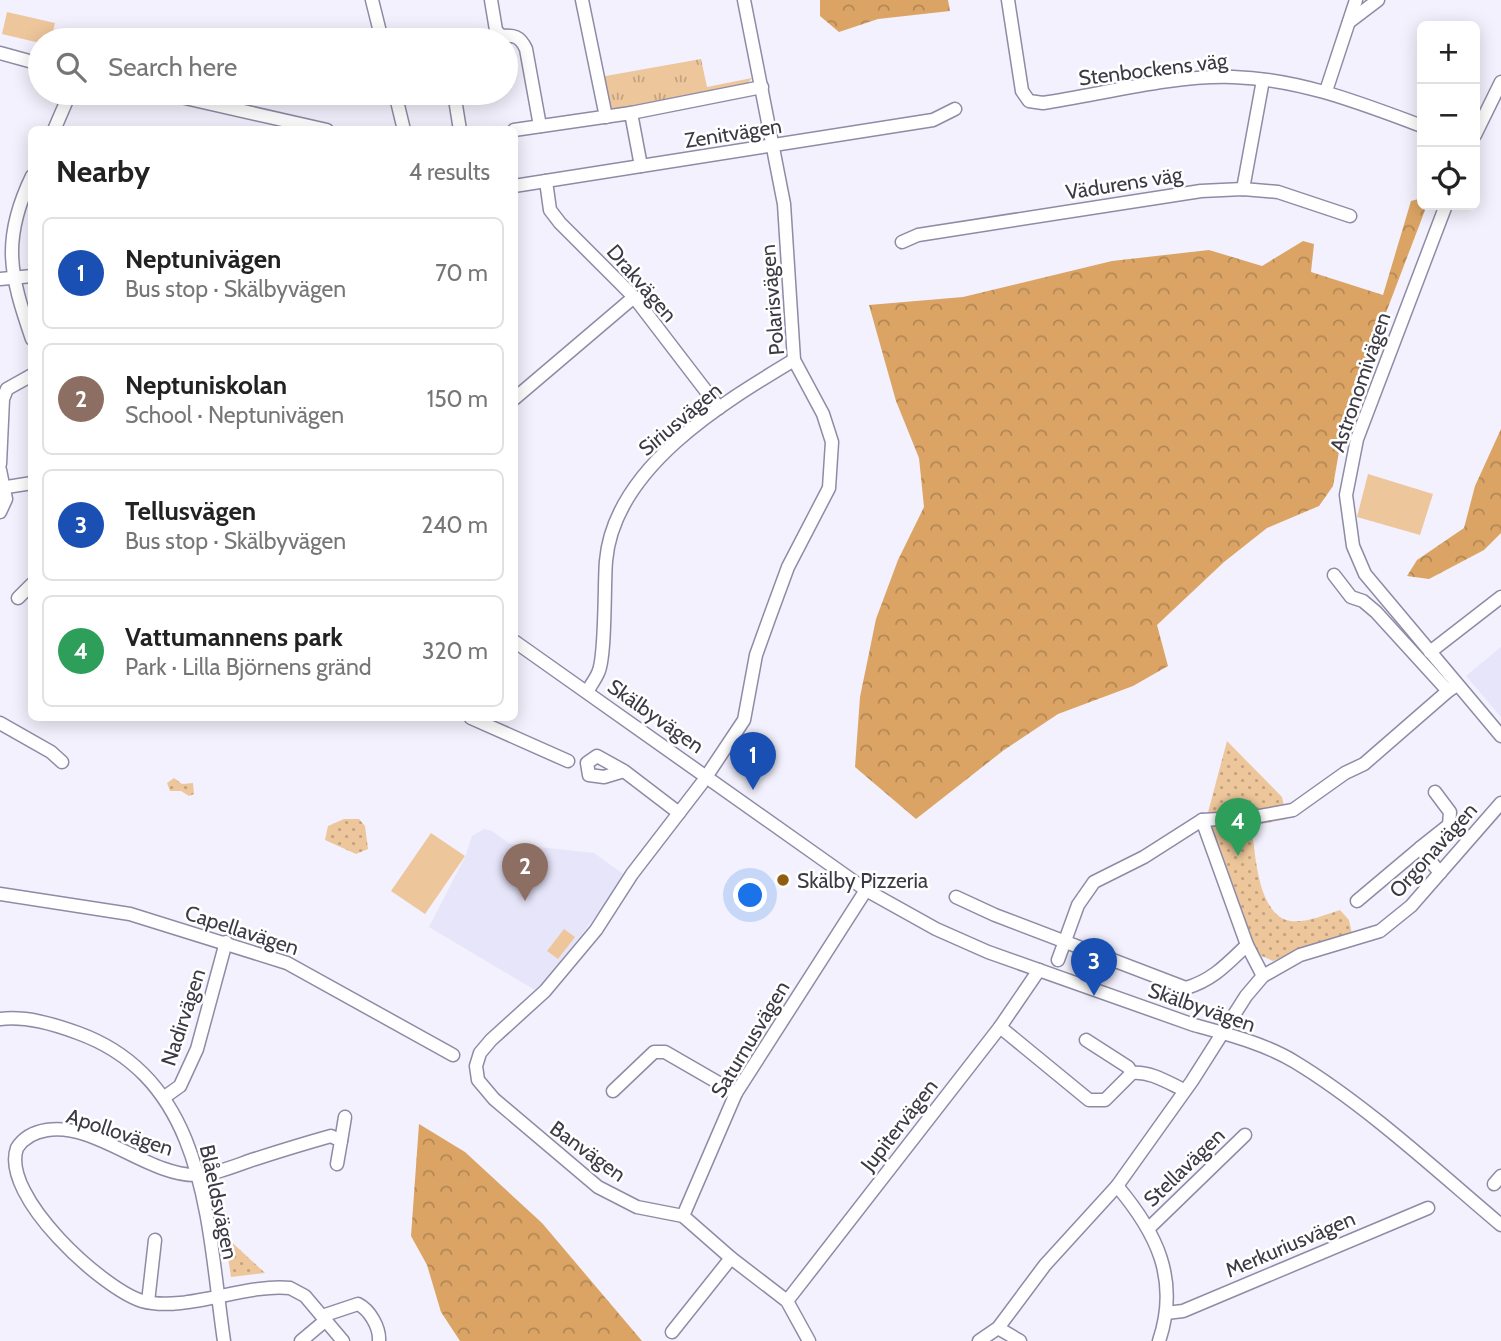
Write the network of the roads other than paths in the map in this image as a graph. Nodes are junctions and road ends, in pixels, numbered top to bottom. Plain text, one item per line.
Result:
1 (372, 0) edge
2 (491, 0) edge
3 (582, 0) edge
4 (744, 0) edge
5 (1008, 0) edge
6 (1356, 0) edge
7 (1378, 0) edge
8 (1349, 22) junction
9 (379, 28) edge
10 (496, 28) edge
11 (518, 40) edge
12 (0, 53) edge
13 (28, 61) edge
14 (1264, 80) junction
15 (1501, 82) edge
16 (762, 87) junction
17 (1326, 91) junction
18 (65, 105) edge
19 (216, 105) edge
20 (396, 105) edge
21 (456, 105) edge
22 (956, 109) dead end
23 (631, 113) junction
24 (606, 117) junction
25 (1417, 124) edge
26 (1480, 125) edge
27 (56, 126) edge
28 (309, 126) edge
29 (399, 126) edge
30 (459, 126) edge
31 (540, 126) junction
32 (518, 129) edge
33 (772, 146) junction
34 (641, 166) junction
35 (546, 181) junction
36 (28, 185) edge
37 (518, 185) edge
38 (1243, 189) junction
39 (1444, 210) edge
40 (1350, 216) dead end
41 (902, 242) dead end
42 (28, 277) edge
43 (0, 279) edge
44 (14, 279) junction
45 (634, 297) junction
46 (28, 326) edge
47 (794, 360) junction
48 (28, 377) edge
49 (518, 396) edge
50 (719, 408) junction
51 (0, 464) edge
52 (0, 470) edge
53 (28, 484) edge
54 (2, 488) edge
55 (0, 512) edge
56 (1334, 575) dead end
57 (28, 588) edge
58 (1501, 597) edge
59 (18, 598) dead end
60 (518, 644) edge
61 (1430, 652) junction
62 (1453, 688) junction
63 (587, 692) junction
64 (478, 721) edge
65 (0, 723) edge
66 (1501, 736) edge
67 (568, 761) dead end
68 (62, 762) dead end
69 (624, 771) dead end
70 (708, 776) junction
71 (1435, 792) dead end
72 (1501, 803) edge
73 (679, 813) junction
74 (1202, 820) junction
75 (1420, 848) junction
76 (1440, 873) junction
77 (866, 890) junction
78 (0, 894) edge
79 (956, 897) dead end
80 (1357, 901) dead end
81 (1063, 941) junction
82 (226, 943) junction
83 (1247, 944) junction
84 (1058, 960) dead end
85 (1039, 970) junction
86 (1263, 976) junction
87 (0, 1019) edge
88 (1000, 1027) junction
89 (1224, 1033) junction
90 (1086, 1040) dead end
91 (453, 1055) dead end
92 (1132, 1073) junction
93 (478, 1080) joint
94 (1184, 1090) junction
95 (613, 1091) dead end
96 (736, 1093) junction
97 (166, 1096) junction
98 (345, 1117) dead end
99 (1245, 1135) dead end
100 (341, 1140) junction
101 (337, 1164) dead end
102 (198, 1175) junction
103 (1117, 1186) junction
104 (1428, 1208) dead end
105 (683, 1216) junction
106 (1501, 1225) edge
107 (1149, 1228) junction
108 (155, 1240) dead end
109 (731, 1258) junction
110 (218, 1297) junction
111 (787, 1301) junction
112 (148, 1302) junction
113 (1166, 1313) junction
114 (324, 1318) junction
115 (998, 1328) junction
116 (672, 1332) dead end
117 (224, 1341) edge
118 (301, 1341) edge
119 (343, 1341) edge
120 (379, 1341) edge
121 (809, 1341) edge
122 (979, 1341) edge
123 (1020, 1341) edge
124 (1159, 1341) edge

1 - 9 street
2 - 10 street
3 - 24 street
4 - 16 street, Polarisvägen
5 - 14 street, Stenbockens väg
6 - 8 street
7 - 8 street
8 - 17 street
11 - 31 street
12 - 13 street
14 - 17 street, Stenbockens väg
14 - 38 street
15 - 26 street
16 - 23 street
16 - 33 street, Polarisvägen
17 - 25 street, Stenbockens väg
18 - 27 street
19 - 28 street
20 - 29 street
21 - 30 street
22 - 33 street, Zenitvägen
23 - 24 street
23 - 34 street
24 - 31 street
31 - 32 street
33 - 34 street, Zenitvägen
33 - 47 street, Polarisvägen
34 - 35 street, Zenitvägen
35 - 37 street, Zenitvägen
35 - 45 street, Drakvägen
36 - 44 street
38 - 40 street, Vädurens väg
38 - 41 street, Vädurens väg
39 - 61 street, Astronomivägen
42 - 44 street
43 - 44 street
44 - 46 street
45 - 49 street
45 - 50 street, Drakvägen
47 - 50 street, Siriusvägen
47 - 70 street, Polarisvägen
48 - 51 street
50 - 63 street, Siriusvägen
52 - 54 street
53 - 54 street
54 - 55 street
56 - 62 street
57 - 59 street
58 - 61 street
60 - 63 street, Skälbyvägen
61 - 62 street, Astronomivägen
62 - 66 street, Astronomivägen
62 - 74 street
63 - 70 street, Skälbyvägen
64 - 67 street
65 - 68 street
69 - 73 street
70 - 73 street, Polarisvägen
70 - 77 street, Skälbyvägen
71 - 75 street
72 - 76 street, Orgonavägen
73 - 93 street, Polarisvägen
74 - 81 street
74 - 83 street
75 - 76 street
75 - 80 street
76 - 86 street, Orgonavägen
77 - 85 street, Skälbyvägen
77 - 96 street, Saturnusvägen
78 - 82 street, Capellavägen
79 - 81 street
81 - 83 street
81 - 84 street
82 - 91 street, Capellavägen
82 - 97 street, Nadirvägen
83 - 86 street
85 - 88 street, Jupitervägen
85 - 89 street, Skälbyvägen
86 - 89 street, Orgonavägen
87 - 97 street, Blåeldsvägen
88 - 92 street
88 - 111 street, Jupitervägen
89 - 94 street, Orgonavägen
89 - 106 street, Skälbyvägen
90 - 92 street
92 - 94 street
93 - 105 street, Banvägen
94 - 103 street, Orgonavägen
95 - 96 street
96 - 105 street, Saturnusvägen
97 - 102 street, Blåeldsvägen
98 - 100 street
99 - 107 street, Stellavägen
100 - 101 street
100 - 102 street, Apollovägen
102 - 110 street, Blåeldsvägen
102 - 112 street, Apollovägen
103 - 107 street
103 - 115 street, Orgonavägen
104 - 113 street, Merkuriusvägen
105 - 109 street
107 - 113 street
108 - 112 street
109 - 111 street
109 - 116 street
110 - 112 street
110 - 114 street
110 - 117 street, Blåeldsvägen
111 - 121 street
113 - 124 street
114 - 118 street
114 - 119 street
114 - 120 street
115 - 122 street, Orgonavägen
115 - 123 street

